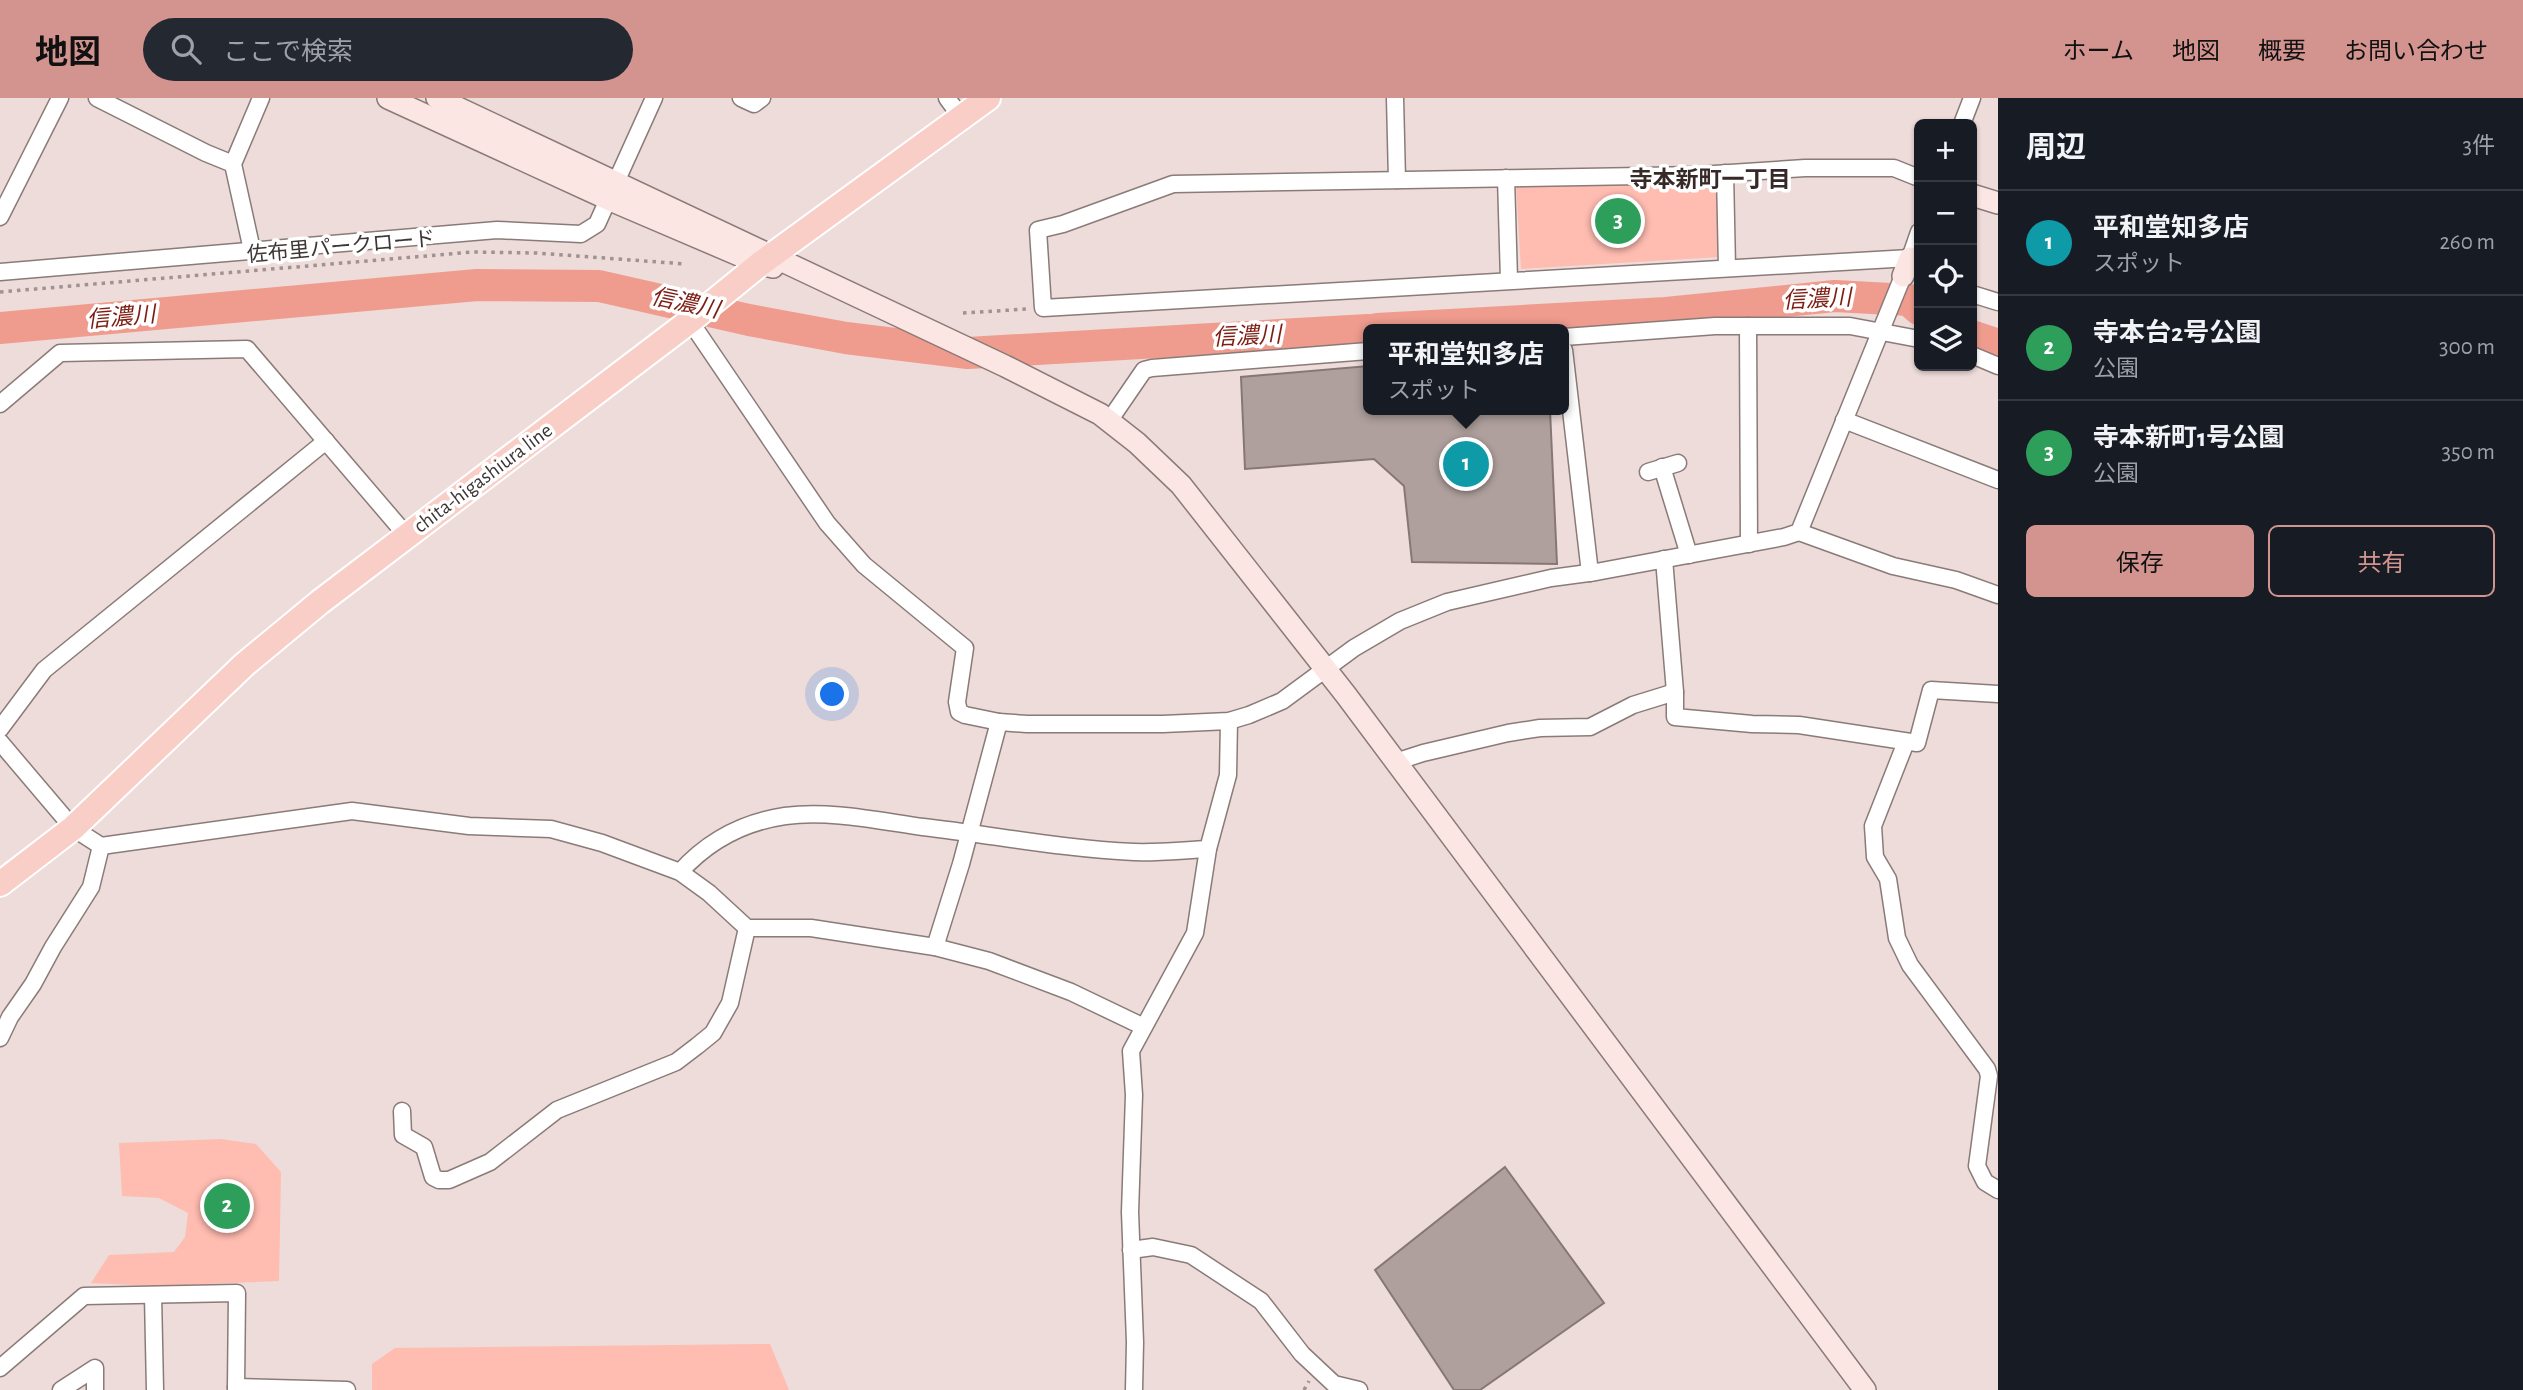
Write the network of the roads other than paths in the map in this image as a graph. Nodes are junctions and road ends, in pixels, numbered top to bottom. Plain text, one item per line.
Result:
1 (60, 98) edge
2 (97, 98) edge
3 (261, 98) edge
4 (388, 98) edge
5 (437, 98) edge
6 (654, 98) edge
7 (741, 98) edge
8 (762, 98) edge
9 (988, 98) edge
10 (1395, 98) edge
11 (1972, 98) edge
12 (954, 107) edge
13 (1964, 119) edge
14 (233, 164) junction
15 (1725, 173) junction
16 (1914, 176) edge
17 (1506, 178) junction
18 (1397, 180) junction
19 (612, 190) junction
20 (1977, 197) edge
21 (1998, 203) edge
22 (0, 217) edge
23 (1916, 245) edge
24 (252, 250) junction
25 (766, 259) junction
26 (1727, 268) junction
27 (1909, 271) edge
28 (0, 272) edge
29 (1509, 280) junction
30 (1977, 296) edge
31 (1998, 303) edge
32 (690, 321) junction
33 (1748, 326) junction
34 (1880, 331) junction
35 (1569, 337) edge
36 (1914, 338) edge
37 (1363, 351) edge
38 (1977, 357) edge
39 (1998, 366) edge
40 (1569, 393) edge
41 (0, 404) edge
42 (1844, 419) junction
43 (1109, 421) junction
44 (326, 441) junction
45 (1678, 463) dead end
46 (1998, 480) edge
47 (1799, 532) junction
48 (407, 536) junction
49 (1749, 544) junction
50 (1689, 555) junction
51 (1664, 559) junction
52 (1590, 573) junction
53 (1998, 595) edge
54 (1325, 671) junction
55 (1675, 692) junction
56 (1998, 694) edge
57 (1229, 721) junction
58 (999, 722) junction
59 (0, 729) edge
60 (0, 742) edge
61 (1906, 742) junction
62 (1395, 762) junction
63 (73, 828) junction
64 (969, 832) junction
65 (102, 846) junction
66 (1208, 849) junction
67 (680, 872) junction
68 (0, 884) edge
69 (747, 928) junction
70 (935, 947) junction
71 (1142, 1026) junction
72 (0, 1038) edge
73 (402, 1111) dead end
74 (1998, 1191) edge
75 (1132, 1250) junction
76 (153, 1295) junction
77 (0, 1368) edge
78 (236, 1388) edge
79 (61, 1390) edge
80 (95, 1390) edge
81 (155, 1390) edge
82 (347, 1390) edge
83 (1134, 1390) edge
84 (1359, 1390) edge
85 (1864, 1390) edge

1 - 22 street
2 - 14 street
3 - 14 street
4 - 19 street
5 - 19 street
6 - 19 street
7 - 8 street
9 - 12 main road, chita-higashiura line
10 - 18 street
11 - 13 street
12 - 25 main road, chita-higashiura line
14 - 24 street
15 - 16 street
15 - 17 street
15 - 26 street
17 - 18 street
17 - 29 street
18 - 29 street
19 - 24 street
19 - 25 street
20 - 21 street
23 - 27 street
24 - 28 street
25 - 32 main road, chita-higashiura line
25 - 43 street
26 - 27 street
26 - 29 street
27 - 34 street
30 - 31 street
32 - 48 main road, chita-higashiura line
32 - 58 street
33 - 34 street
33 - 35 street
33 - 49 street
34 - 36 street
34 - 42 street
37 - 43 street
38 - 39 street
40 - 52 street
41 - 44 street
42 - 46 street
42 - 47 street
43 - 54 street
44 - 48 street
44 - 59 street
45 - 50 street
47 - 49 street
47 - 53 street
48 - 63 main road, chita-higashiura line
49 - 50 street
50 - 51 street
51 - 52 street
51 - 55 street
52 - 54 street
54 - 57 street
54 - 62 street
55 - 61 street
55 - 62 street
56 - 61 street
57 - 58 street
57 - 66 street
58 - 64 street
60 - 63 street
61 - 74 street
62 - 85 street
63 - 65 street
63 - 68 main road, chita-higashiura line
64 - 66 street
64 - 67 street
64 - 70 street
65 - 67 street
65 - 72 street
66 - 71 street
67 - 69 street
69 - 70 street
69 - 73 street
70 - 71 street
71 - 75 street
75 - 83 street
75 - 84 street
76 - 77 street
76 - 78 street
76 - 81 street
78 - 82 street
79 - 80 street

